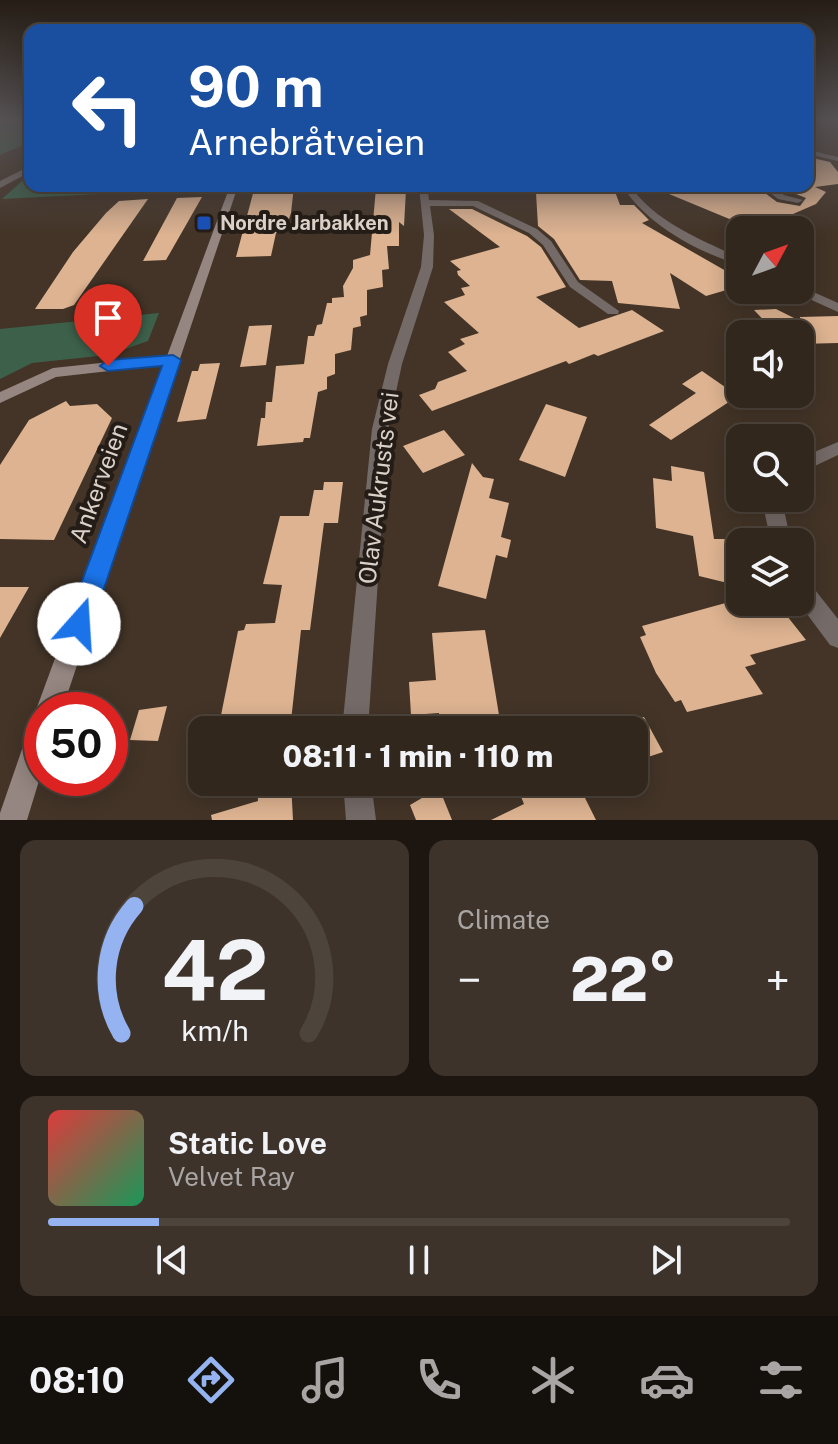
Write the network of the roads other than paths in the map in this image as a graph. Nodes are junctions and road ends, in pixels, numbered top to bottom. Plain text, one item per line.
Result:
1 (24, 172) edge
2 (0, 185) edge
3 (232, 192) edge
4 (424, 192) edge
5 (628, 192) edge
6 (774, 192) edge
7 (798, 200) dead end
8 (425, 203) junction
9 (726, 254) edge
10 (814, 297) edge
11 (838, 308) edge
12 (613, 311) dead end
13 (173, 360) junction
14 (0, 398) edge
15 (838, 448) edge
16 (814, 459) edge
17 (814, 606) edge
18 (838, 637) edge
19 (55, 692) edge
20 (356, 716) edge
21 (24, 784) edge
22 (358, 796) edge
23 (12, 820) edge
24 (361, 820) edge

1 - 2 street
3 - 13 main road, Ankerveien
4 - 8 street, Olav Aukrusts vei
5 - 9 street
6 - 7 street
8 - 12 street
8 - 20 street, Olav Aukrusts vei
10 - 11 street
13 - 14 main road
13 - 19 main road, Ankerveien
15 - 16 street
17 - 18 street
21 - 23 main road
22 - 24 street

